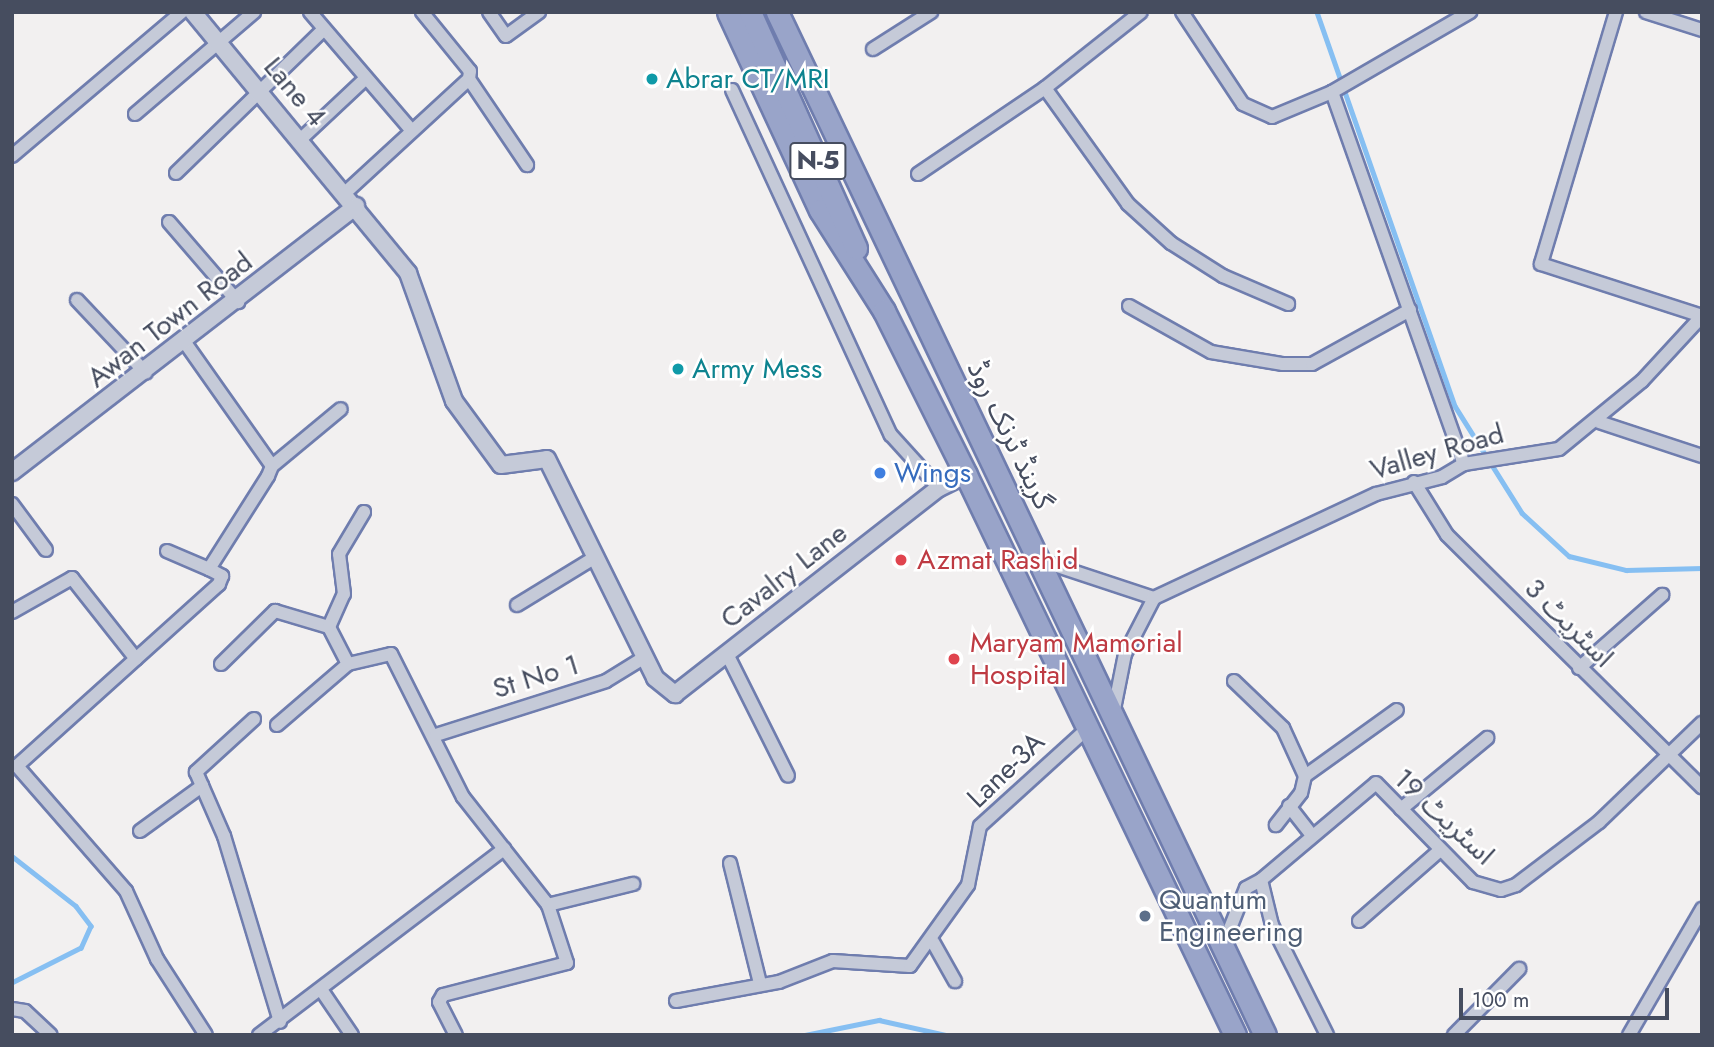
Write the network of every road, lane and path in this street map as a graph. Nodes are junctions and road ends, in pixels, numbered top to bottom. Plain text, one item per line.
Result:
1 (182, 12) edge
2 (193, 12) edge
3 (254, 12) edge
4 (310, 12) edge
5 (422, 12) edge
6 (489, 12) edge
7 (539, 12) edge
8 (728, 12) edge
9 (750, 12) edge
10 (777, 12) edge
11 (931, 12) edge
12 (1140, 12) edge
13 (1182, 12) edge
14 (1470, 12) edge
15 (1616, 12) edge
16 (1646, 12) edge
17 (324, 29) junction
18 (1702, 30) edge
19 (220, 45) junction
20 (873, 49) dead end
21 (366, 78) junction
22 (469, 79) junction
23 (1045, 88) junction
24 (732, 90) dead end
25 (1334, 91) junction
26 (262, 94) junction
27 (135, 114) dead end
28 (411, 130) junction
29 (300, 139) junction
30 (12, 156) edge
31 (527, 165) dead end
32 (176, 173) dead end
33 (918, 174) dead end
34 (345, 193) junction
35 (356, 206) junction
36 (169, 222) dead end
37 (77, 300) dead end
38 (237, 302) junction
39 (1288, 304) dead end
40 (1129, 306) dead end
41 (1410, 310) junction
42 (884, 311) junction
43 (1702, 316) edge
44 (186, 344) junction
45 (146, 373) junction
46 (341, 409) dead end
47 (1599, 422) junction
48 (1702, 456) edge
49 (1464, 464) junction
50 (272, 466) junction
51 (12, 472) edge
52 (966, 475) junction
53 (1414, 482) junction
54 (939, 488) junction
55 (12, 504) edge
56 (364, 512) dead end
57 (46, 550) dead end
58 (167, 551) dead end
59 (594, 558) junction
60 (1038, 560) junction
61 (209, 569) junction
62 (1662, 595) dead end
63 (1154, 598) junction
64 (517, 605) dead end
65 (12, 612) edge
66 (329, 627) junction
67 (727, 654) junction
68 (645, 657) junction
69 (136, 659) junction
70 (221, 664) dead end
71 (348, 664) junction
72 (1579, 668) junction
73 (1234, 681) dead end
74 (1397, 710) dead end
75 (1113, 715) junction
76 (254, 719) dead end
77 (1702, 723) edge
78 (277, 725) dead end
79 (1088, 728) junction
80 (436, 735) junction
81 (1487, 738) dead end
82 (1666, 758) junction
83 (788, 776) dead end
84 (1305, 776) junction
85 (202, 786) junction
86 (1702, 787) edge
87 (1289, 806) junction
88 (1401, 810) junction
89 (1276, 825) dead end
90 (140, 831) dead end
91 (1311, 834) junction
92 (504, 849) junction
93 (1439, 851) junction
94 (730, 863) dead end
95 (1261, 880) junction
96 (633, 884) dead end
97 (548, 905) junction
98 (1702, 909) edge
99 (1359, 920) dead end
100 (933, 942) junction
101 (1223, 946) junction
102 (1519, 969) dead end
103 (955, 981) dead end
104 (760, 983) junction
105 (322, 991) junction
106 (676, 1001) dead end
107 (14, 1012) edge
108 (280, 1023) junction
109 (51, 1035) edge
110 (206, 1035) edge
111 (259, 1035) edge
112 (352, 1035) edge
113 (456, 1035) edge
114 (1235, 1035) edge
115 (1265, 1035) edge
116 (1327, 1035) edge
117 (1454, 1035) edge
118 (1629, 1035) edge

1 - 30 street
2 - 19 street, Lane 4
3 - 19 street
4 - 17 street
5 - 22 street
6 - 7 street
8 - 42 highway, گرینڈ ٹرنک روڈ / N-5
9 - 42 highway, گرینڈ ٹرنک روڈ / N-5
10 - 60 highway, گرینڈ ٹرنک روڈ / N-5
11 - 20 street
12 - 23 street
13 - 25 street
14 - 25 street
15 - 43 street
16 - 18 street
17 - 21 street
17 - 26 street
19 - 26 street, Lane 4
19 - 27 street
21 - 28 street
21 - 29 street
22 - 28 street
22 - 31 street
23 - 33 street
23 - 39 street
24 - 54 street
25 - 41 street
26 - 29 street, Lane 4
26 - 32 street
28 - 34 street
29 - 34 street, Lane 4
34 - 35 street, Lane 4
35 - 38 street, Awan Town Road
35 - 59 street, Lane 4
36 - 38 street
37 - 45 street
38 - 44 street, Awan Town Road
40 - 41 street
41 - 49 street
42 - 52 highway, گرینڈ ٹرنک روڈ / N-5
43 - 47 street, Valley Road
44 - 45 street, Awan Town Road
44 - 50 street
45 - 51 street, Awan Town Road
46 - 50 street
47 - 48 street
47 - 49 street, Valley Road
49 - 53 street, Valley Road
50 - 61 street
52 - 54 street, Cavalry Lane
52 - 79 highway, گرینڈ ٹرنک روڈ / N-5
53 - 63 street, Valley Road
53 - 72 street, اسٹریٹ 3
54 - 67 street, Cavalry Lane
55 - 57 street
56 - 66 street
58 - 61 street
59 - 64 street
59 - 68 street
60 - 63 street
60 - 75 highway, گرینڈ ٹرنک روڈ / N-5
61 - 69 street
62 - 72 street
63 - 75 street
65 - 69 street
66 - 70 street
66 - 71 street
67 - 68 street, Cavalry Lane
67 - 83 street
68 - 80 street, St No 1
69 - 110 street
71 - 78 street
71 - 80 street
72 - 82 street, اسٹریٹ 3
73 - 84 street
74 - 84 street
75 - 101 highway, گرینڈ ٹرنک روڈ / N-5
76 - 85 street
77 - 82 street, اسٹریٹ 19
79 - 100 street, Lane-3A
79 - 114 highway, گرینڈ ٹرنک روڈ / N-5
80 - 92 street
81 - 88 street
82 - 86 street, اسٹریٹ 3
82 - 93 street, اسٹریٹ 19
84 - 87 street
85 - 90 street
85 - 108 street
87 - 89 street
87 - 91 street
88 - 91 street, اسٹریٹ 19
88 - 93 street, اسٹریٹ 19
91 - 95 street, اسٹریٹ 19
92 - 97 street
92 - 105 street
93 - 99 street
94 - 104 street
95 - 101 street, اسٹریٹ 19
95 - 116 street
96 - 97 street
97 - 113 street
98 - 118 street
100 - 103 street
100 - 104 street, Lane-3A
101 - 115 highway, گرینڈ ٹرنک روڈ / N-5
102 - 117 street
104 - 106 street
105 - 108 street
105 - 112 street
107 - 109 street
108 - 111 street

